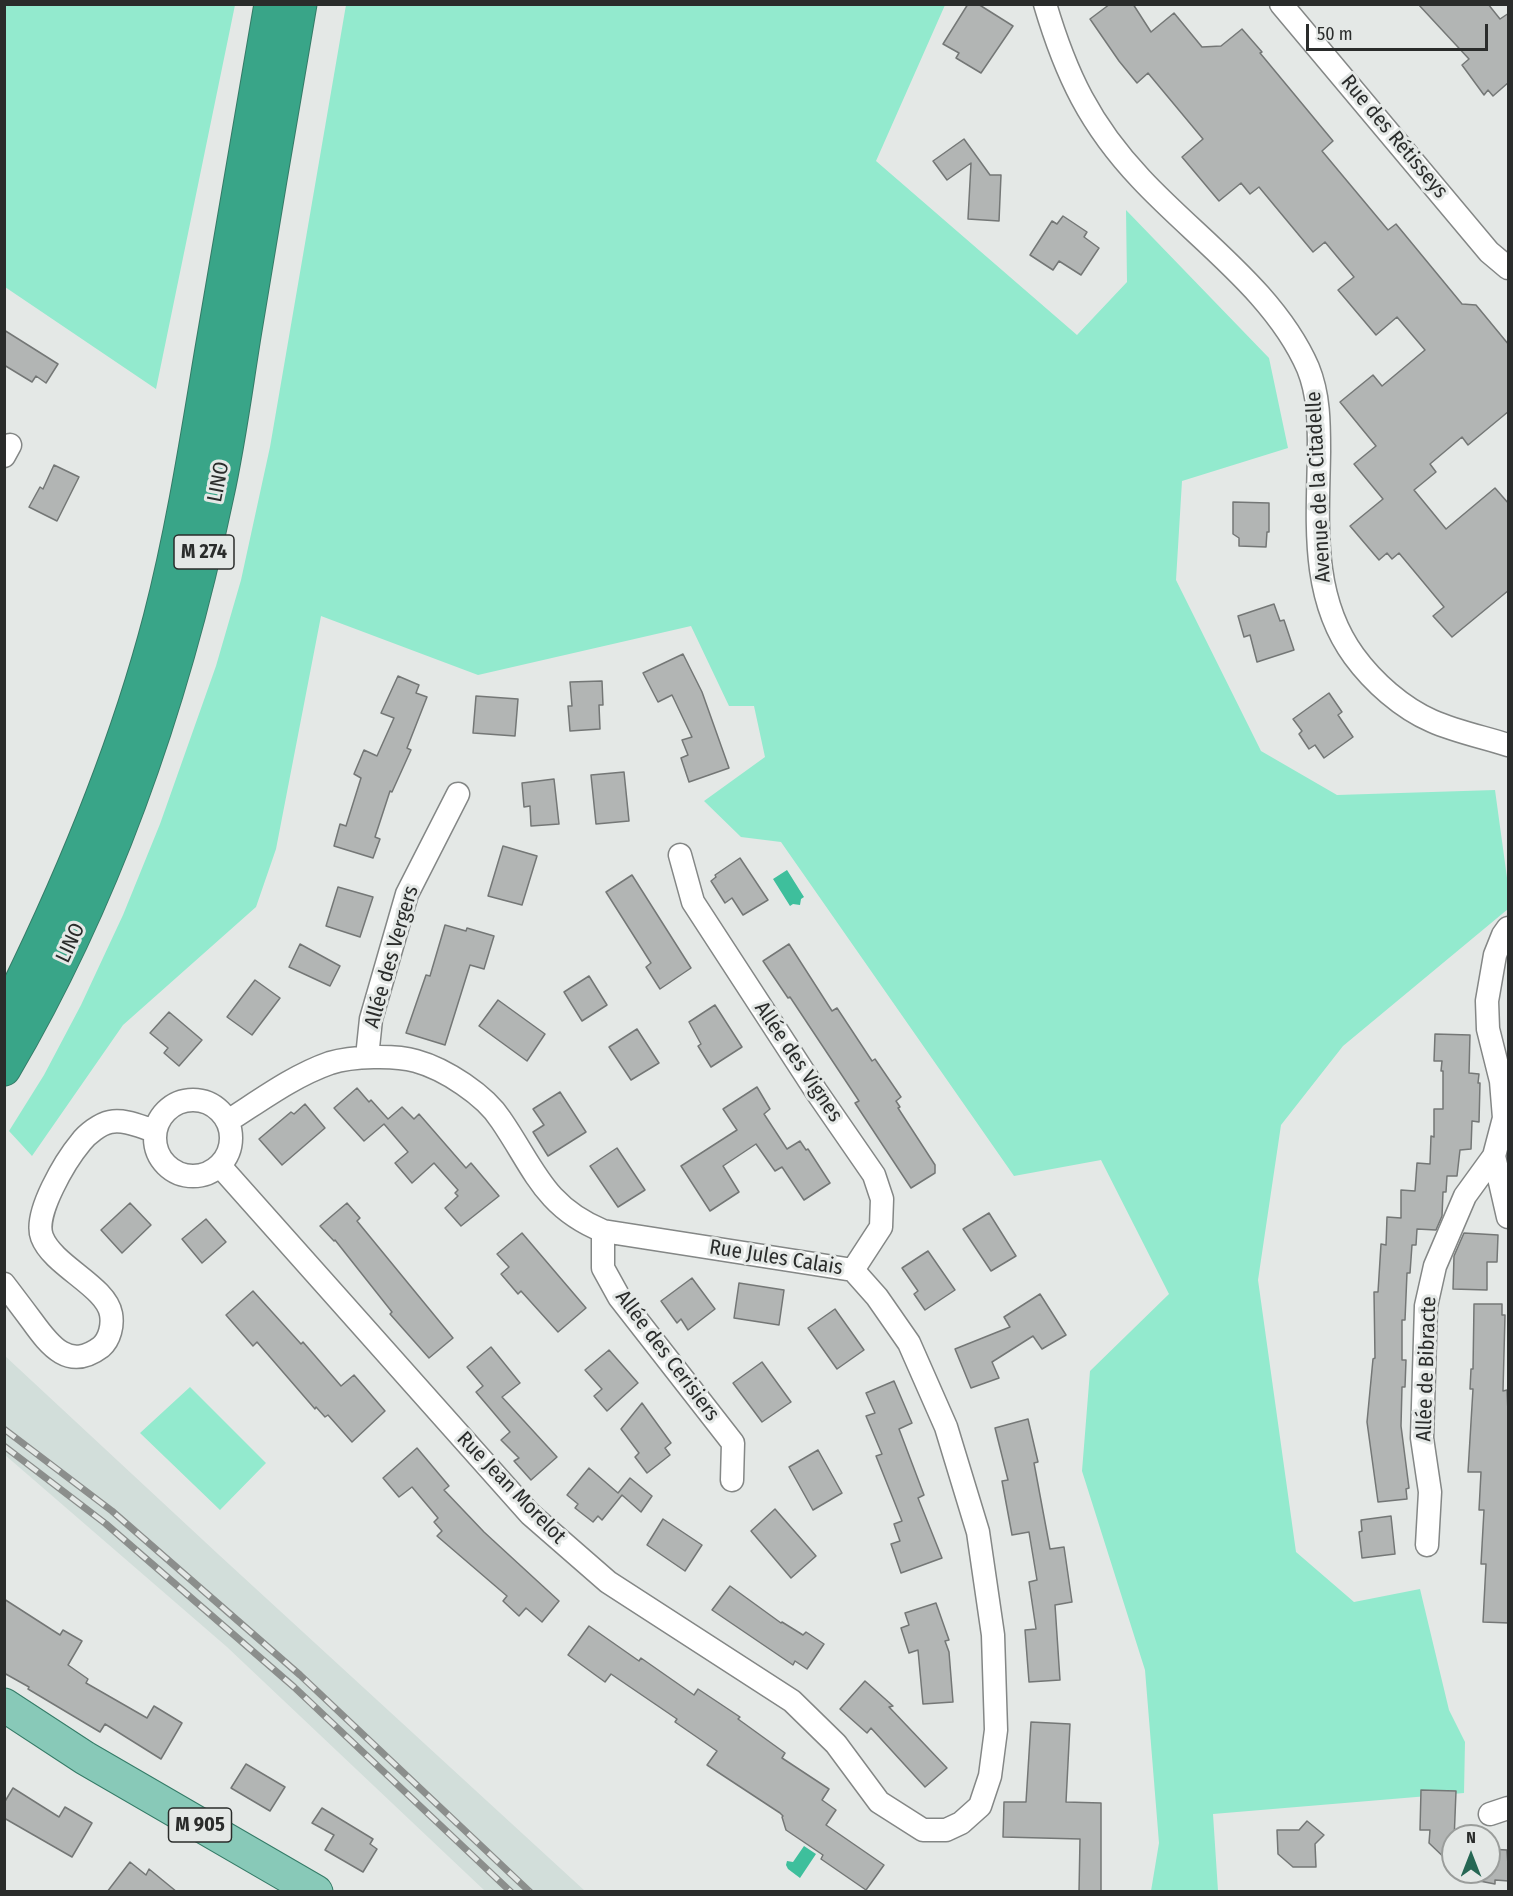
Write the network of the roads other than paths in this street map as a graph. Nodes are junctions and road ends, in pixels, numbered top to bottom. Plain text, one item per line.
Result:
1 (271, 4) edge
2 (300, 4) edge
3 (1046, 4) edge
4 (1281, 4) edge
5 (1509, 268) edge
6 (1509, 745) edge
7 (458, 794) dead end
8 (680, 855) dead end
9 (1509, 928) edge
10 (4, 1017) edge
11 (367, 1057) junction
12 (4, 1069) edge
13 (228, 1121) junction
14 (155, 1131) junction
15 (1494, 1156) junction
16 (220, 1166) junction
17 (1509, 1217) edge
18 (603, 1231) junction
19 (853, 1270) junction
20 (4, 1284) edge
21 (732, 1480) dead end
22 (1427, 1545) dead end
23 (4, 1705) edge
24 (4, 1722) edge
25 (85, 1758) junction
26 (961, 1823) joint
27 (316, 1892) edge

1 - 10 highway, LINO / M 274
2 - 12 highway, LINO / M 274
3 - 6 street, Avenue de la Citadelle
4 - 5 street, Rue des Rétisseys
7 - 11 street, Allée des Vergers
8 - 19 street, Allée des Vignes
9 - 15 street, Allée de Bibracte
11 - 13 street, Rue Jules Calais
11 - 18 street, Rue Jules Calais
13 - 14 street
13 - 16 street
14 - 16 street
14 - 20 street
15 - 17 street
15 - 22 street, Allée de Bibracte
16 - 26 street, Rue Jean Morelot
18 - 19 street, Rue Jules Calais
18 - 21 street, Allée des Cerisiers
19 - 26 street, Rue Jules Calais
23 - 25 main road, M 905
24 - 25 main road, M 905
25 - 27 main road, M 905

